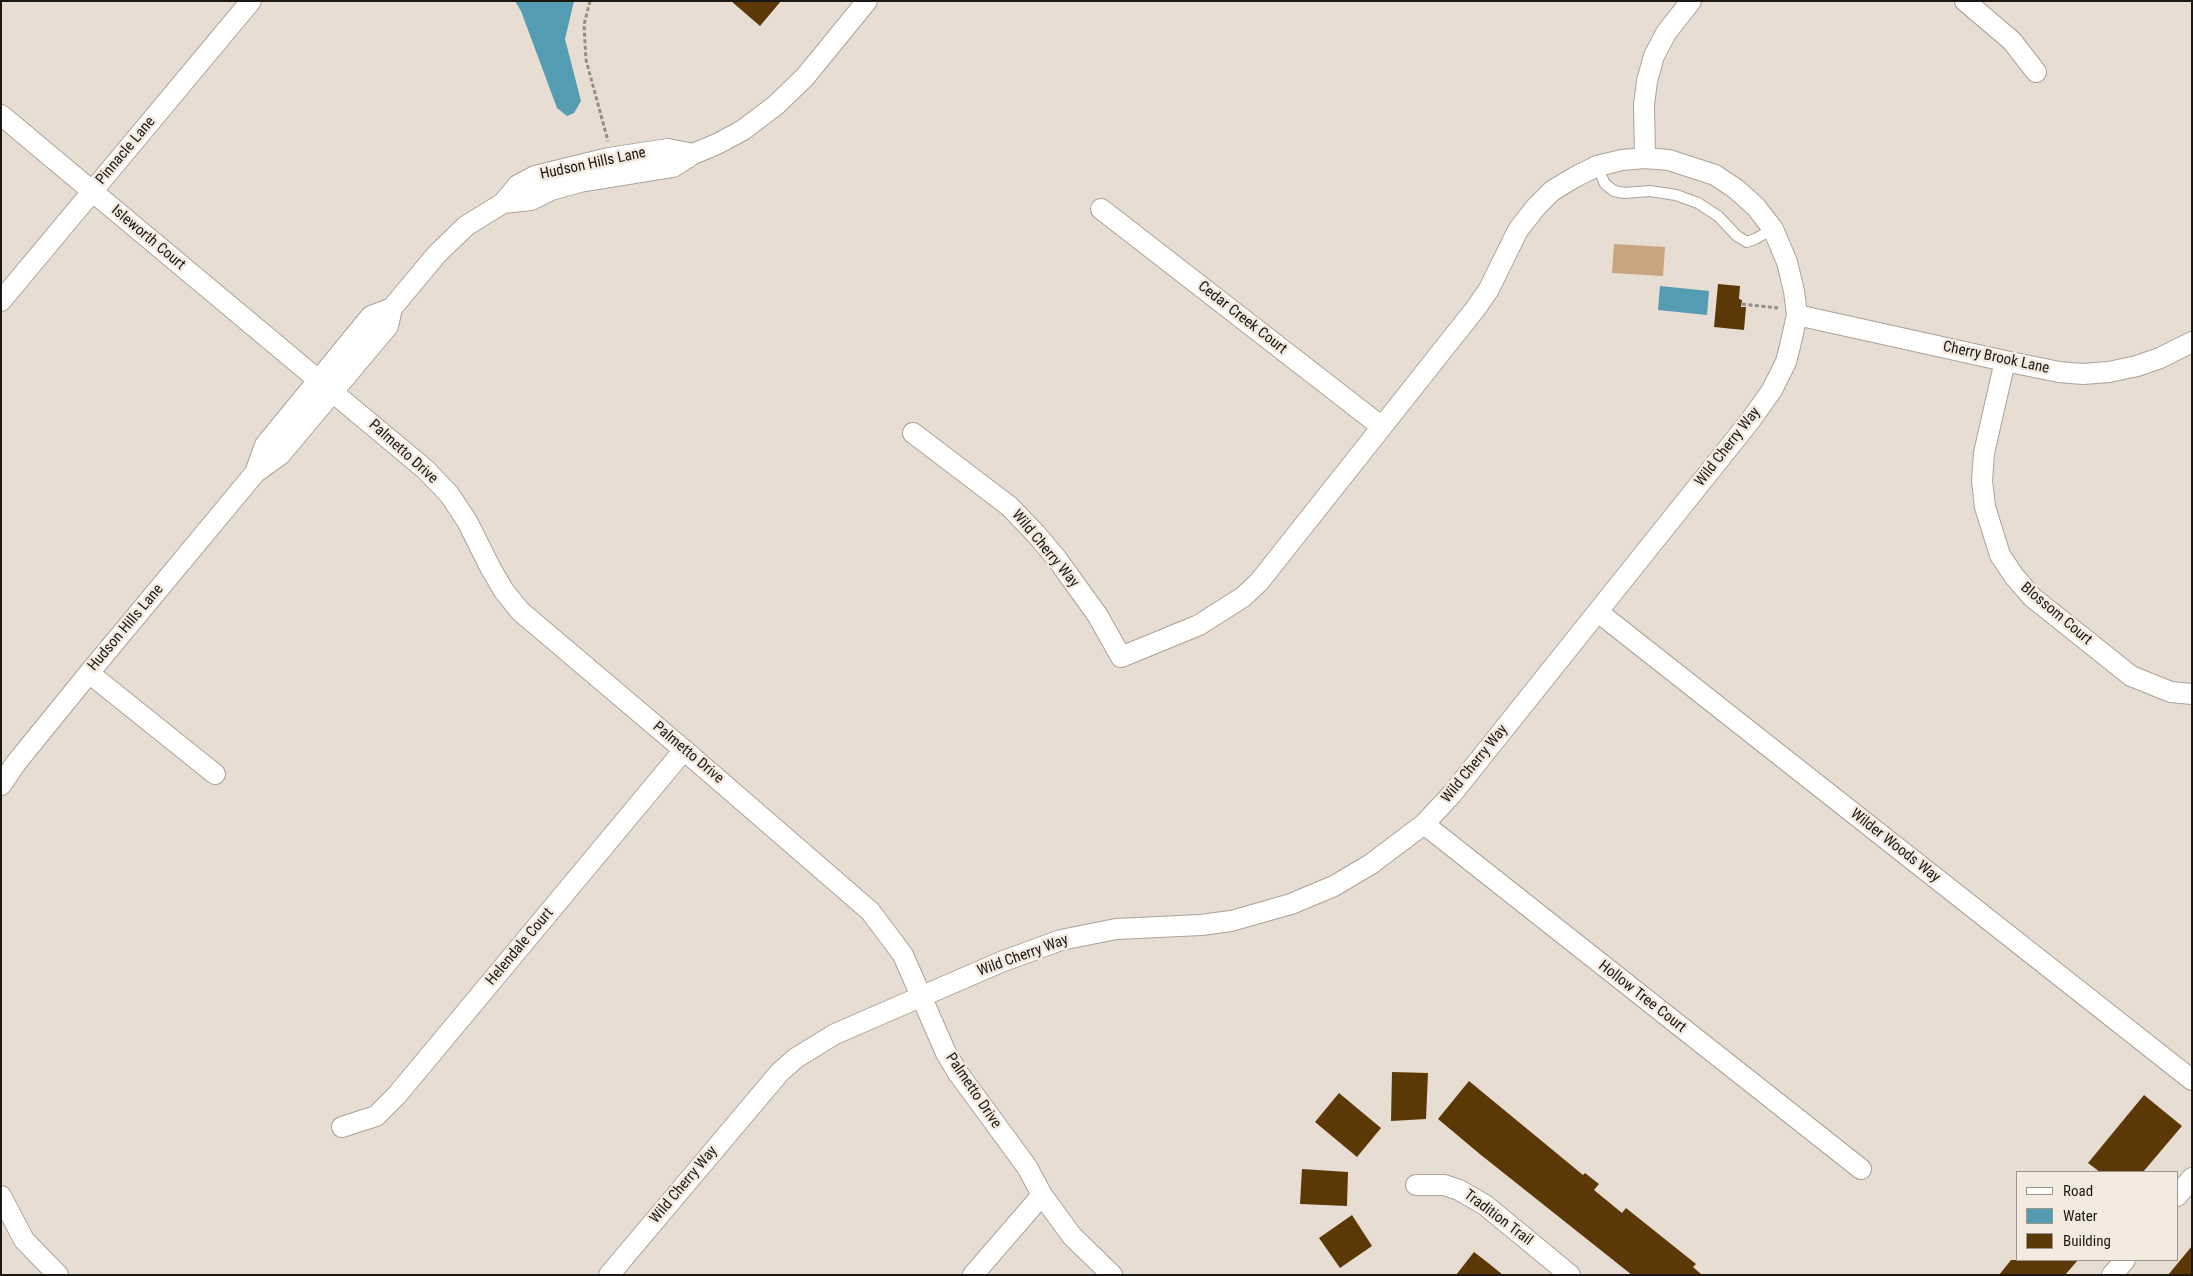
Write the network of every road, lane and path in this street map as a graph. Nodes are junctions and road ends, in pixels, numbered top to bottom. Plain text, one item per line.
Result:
1 (251, 1) edge
2 (590, 1) edge
3 (867, 1) edge
4 (1691, 1) edge
5 (1965, 1) edge
6 (2036, 72) dead end
7 (1, 115) edge
8 (609, 144) dead end
9 (1645, 158) junction
10 (1597, 166) junction
11 (92, 192) junction
12 (1101, 209) dead end
13 (1773, 229) junction
14 (202, 284) joint
15 (1, 301) edge
16 (1742, 304) dead end
17 (1790, 311) junction
18 (2192, 342) edge
19 (2005, 361) junction
20 (326, 385) junction
21 (1382, 427) junction
22 (913, 433) dead end
23 (1598, 612) junction
24 (89, 673) junction
25 (2192, 694) edge
26 (684, 750) junction
27 (215, 774) dead end
28 (1, 785) edge
29 (1424, 824) junction
30 (922, 996) junction
31 (2192, 1080) edge
32 (342, 1127) dead end
33 (1861, 1169) dead end
34 (2192, 1178) edge
35 (1416, 1185) dead end
36 (1042, 1195) junction
37 (2178, 1195) edge
38 (1, 1196) edge
39 (8, 1226) edge
40 (2124, 1261) edge
41 (58, 1275) edge
42 (609, 1275) edge
43 (973, 1275) edge
44 (1112, 1275) edge
45 (1570, 1275) edge
46 (2112, 1275) edge

1 - 11 street, Pinnacle Lane
2 - 8 path
3 - 20 street, Hudson Hills Lane
4 - 9 street
5 - 6 street
7 - 11 street, Isleworth Court
9 - 10 street, Wild Cherry Way
9 - 13 street, Wild Cherry Way
10 - 13 lane
10 - 21 street, Wild Cherry Way
11 - 14 street, Isleworth Court
11 - 15 street, Pinnacle Lane
12 - 21 street, Cedar Creek Court
13 - 17 street, Wild Cherry Way
14 - 20 street, Palmetto Drive
16 - 17 path
17 - 19 street, Cherry Brook Lane
17 - 23 street, Wild Cherry Way
18 - 19 street, Cherry Brook Lane
19 - 25 street, Blossom Court
20 - 24 street, Hudson Hills Lane
20 - 26 street, Palmetto Drive
21 - 22 street, Wild Cherry Way
23 - 29 street, Wild Cherry Way
23 - 31 street, Wilder Woods Way
24 - 27 street
24 - 28 street, Hudson Hills Lane
26 - 30 street, Palmetto Drive
26 - 32 street, Helendale Court
29 - 30 street, Wild Cherry Way
29 - 33 street, Hollow Tree Court
30 - 36 street, Palmetto Drive
30 - 42 street, Wild Cherry Way
34 - 37 street
35 - 45 street, Tradition Trail
36 - 43 street
36 - 44 street, Palmetto Drive
38 - 39 street
39 - 41 street
40 - 46 street

